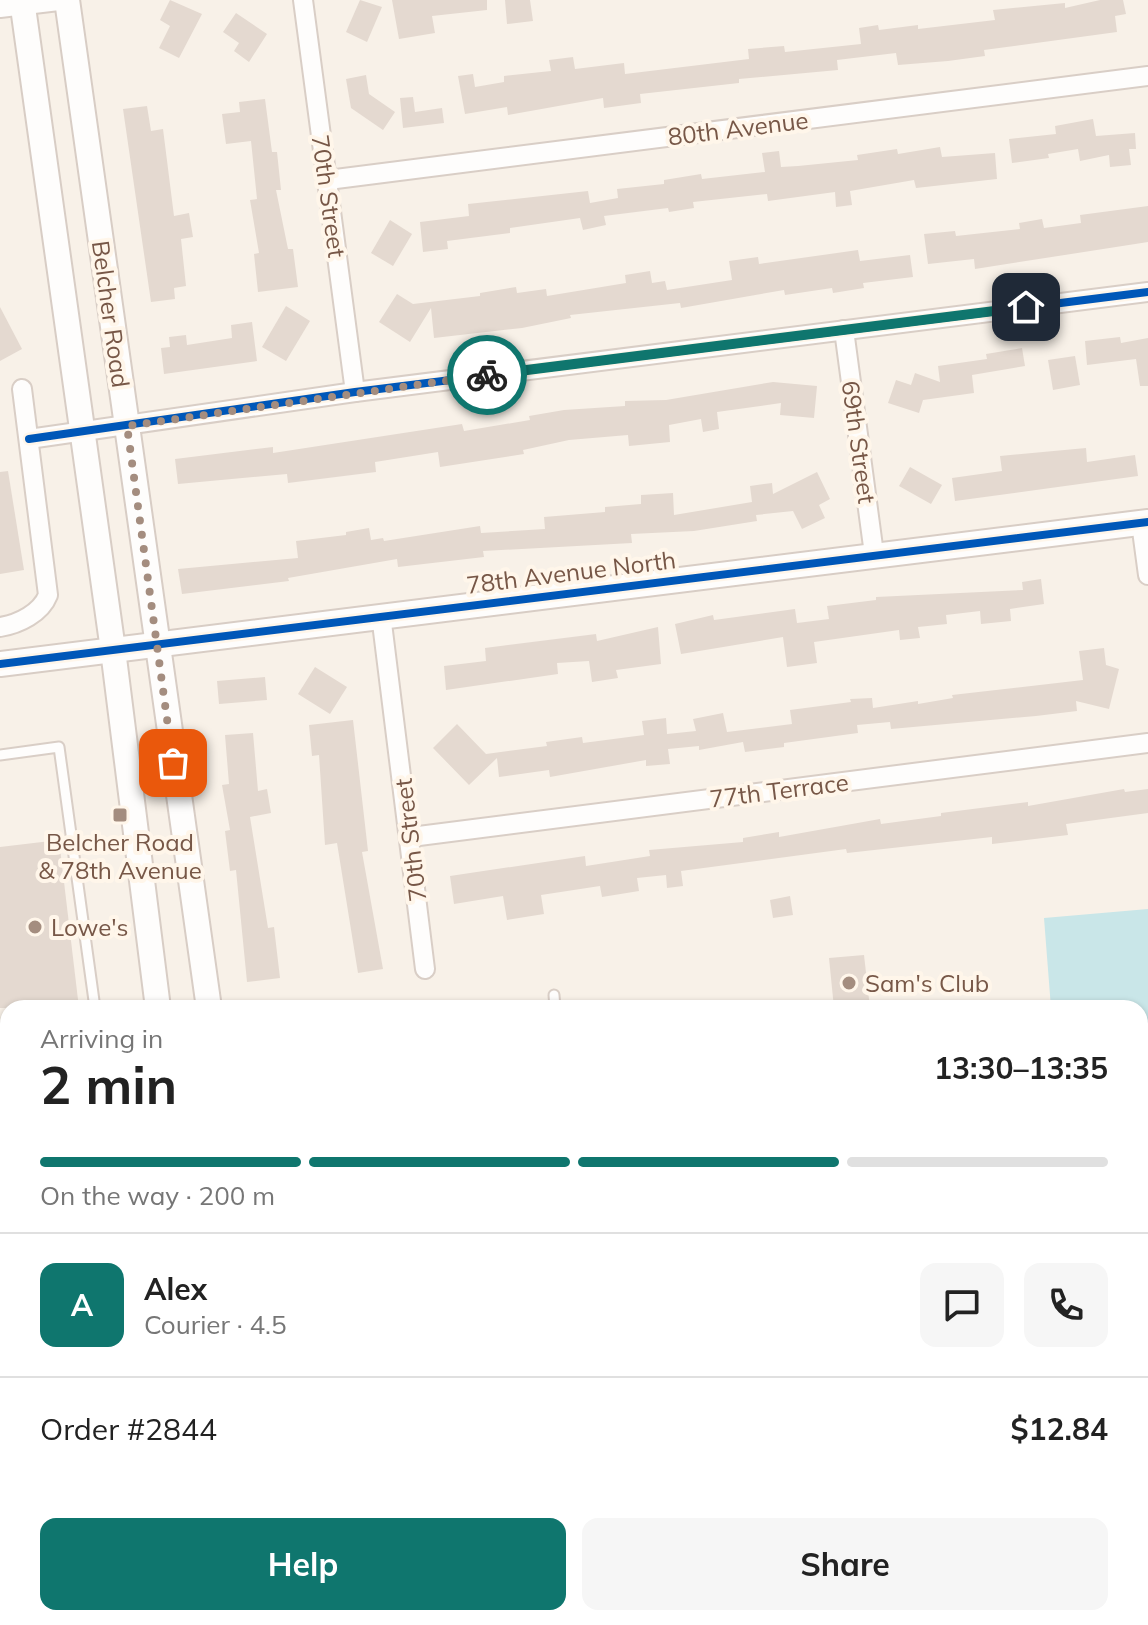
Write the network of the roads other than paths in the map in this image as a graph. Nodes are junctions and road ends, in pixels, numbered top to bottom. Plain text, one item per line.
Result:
1 (67, 0) edge
2 (303, 0) edge
3 (15, 5) edge
4 (1148, 76) edge
5 (328, 180) junction
6 (1148, 292) edge
7 (844, 330) junction
8 (22, 389) dead end
9 (355, 392) junction
10 (127, 426) junction
11 (82, 433) junction
12 (29, 439) junction
13 (1145, 523) edge
14 (874, 554) junction
15 (1148, 575) edge
16 (381, 615) junction
17 (0, 627) edge
18 (156, 645) junction
19 (113, 650) junction
20 (0, 664) edge
21 (1148, 743) edge
22 (0, 755) edge
23 (411, 837) junction
24 (425, 969) dead end
25 (554, 995) dead end
26 (94, 1000) edge
27 (157, 1000) edge
28 (208, 1000) edge
29 (554, 1000) edge

1 - 3 street
1 - 10 main road, Belcher Road
2 - 5 street, 70th Street
3 - 11 main road, Belcher Road
4 - 5 street, 80th Avenue
5 - 9 street, 70th Street
6 - 7 street
7 - 9 street
7 - 14 street, 69th Street
8 - 12 street
9 - 10 street
10 - 11 street
10 - 18 main road, Belcher Road
11 - 12 street
11 - 19 main road, Belcher Road
12 - 17 street
13 - 14 main road, 78th Avenue North
13 - 15 street
14 - 16 main road, 78th Avenue North
16 - 18 main road, 78th Avenue North
16 - 23 street, 70th Street
18 - 19 main road, 78th Avenue North
18 - 28 main road, Belcher Road
19 - 20 main road, 78th Avenue North
19 - 27 main road, Belcher Road
21 - 23 street, 77th Terrace
22 - 26 lane
23 - 24 street, 70th Street
25 - 29 lane

